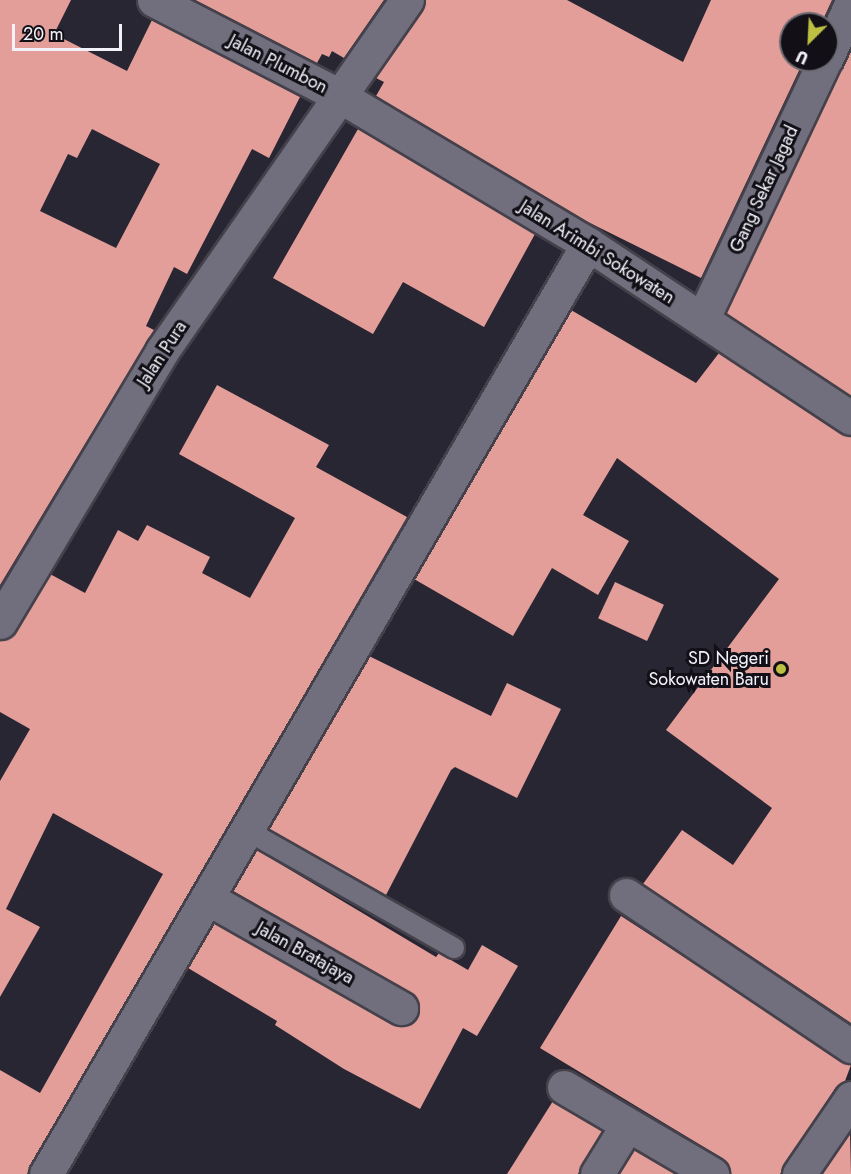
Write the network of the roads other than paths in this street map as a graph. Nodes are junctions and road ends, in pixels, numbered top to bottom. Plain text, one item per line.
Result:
1 (154, 0) edge
2 (407, 0) edge
3 (822, 72) edge
4 (338, 95) junction
5 (588, 244) junction
6 (703, 318) junction
7 (851, 418) edge
8 (0, 622) edge
9 (248, 831) junction
10 (626, 895) dead end
11 (209, 899) junction
12 (454, 948) dead end
13 (401, 1008) dead end
14 (851, 1046) edge
15 (564, 1087) dead end
16 (851, 1098) edge
17 (626, 1127) junction
18 (46, 1174) edge
19 (597, 1174) edge
20 (712, 1174) edge
21 (799, 1174) edge

1 - 4 street, Jalan Plumbon
2 - 4 street, Jalan Pura
3 - 6 street, Gang Sekar Jagad
4 - 5 street, Jalan Arimbi Sokowaten
4 - 8 street, Jalan Pura
5 - 6 street, Jalan Arimbi Sokowaten
5 - 9 street
6 - 7 street, Jalan Arimbi Sokowaten
9 - 11 street
9 - 12 lane
10 - 14 street
11 - 13 street, Jalan Bratajaya
11 - 18 street
15 - 17 street
16 - 21 street
17 - 19 street
17 - 20 street

